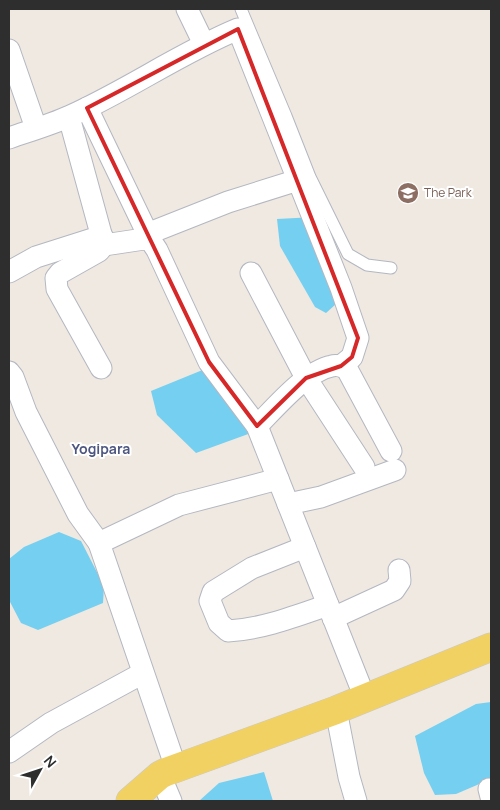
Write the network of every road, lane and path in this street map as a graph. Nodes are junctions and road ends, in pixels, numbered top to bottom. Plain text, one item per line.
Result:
1 (188, 9) edge
2 (241, 9) edge
3 (204, 44) junction
4 (9, 50) edge
5 (78, 112) junction
6 (36, 128) junction
7 (9, 138) edge
8 (298, 180) junction
9 (149, 237) junction
10 (103, 240) junction
11 (391, 268) dead end
12 (9, 272) edge
13 (251, 273) dead end
14 (341, 366) junction
15 (101, 368) dead end
16 (9, 372) edge
17 (306, 378) junction
18 (257, 426) junction
19 (364, 467) dead end
20 (278, 480) junction
21 (288, 504) junction
22 (100, 543) junction
23 (305, 547) junction
24 (400, 570) dead end
25 (331, 612) junction
26 (491, 647) edge
27 (144, 673) junction
28 (365, 698) junction
29 (336, 710) junction
30 (9, 752) edge
31 (168, 771) junction
32 (130, 801) edge
33 (171, 801) edge
34 (356, 801) edge

1 - 3 street
2 - 11 lane
3 - 5 street
3 - 8 street
4 - 6 street
5 - 6 street
5 - 9 street
5 - 10 street
6 - 7 street
8 - 9 street
8 - 14 street
9 - 10 street
9 - 18 street
10 - 12 street
10 - 15 street
13 - 17 street
14 - 17 street
14 - 21 street
16 - 22 street
17 - 18 street
17 - 19 street
18 - 20 street
20 - 21 street
20 - 22 street
21 - 23 street
22 - 27 street
23 - 25 street
23 - 25 street
24 - 25 street
25 - 28 street
26 - 28 main road
27 - 30 street
27 - 31 street
28 - 29 main road
29 - 31 main road
29 - 34 street
31 - 32 main road
31 - 33 street

